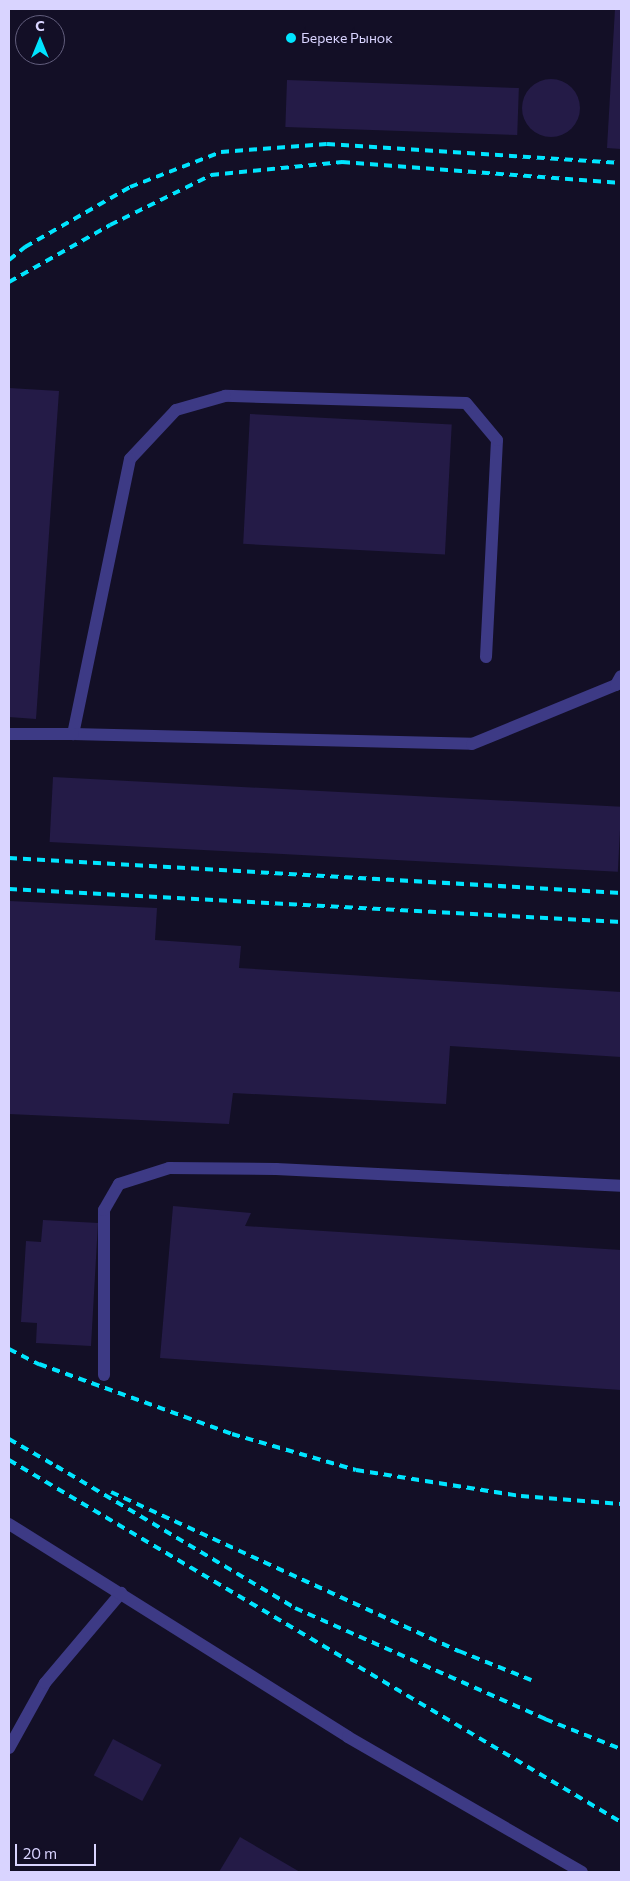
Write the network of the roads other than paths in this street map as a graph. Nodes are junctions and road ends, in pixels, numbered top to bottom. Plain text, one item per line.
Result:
1 (486, 657) dead end
2 (621, 676) edge
3 (9, 734) edge
4 (73, 734) junction
5 (621, 1186) edge
6 (104, 1375) dead end
7 (9, 1524) edge
8 (121, 1593) junction
9 (9, 1748) edge
10 (582, 1872) edge

1 - 4 street
2 - 4 street
3 - 4 street
5 - 6 street
7 - 8 street
8 - 9 street
8 - 10 street

